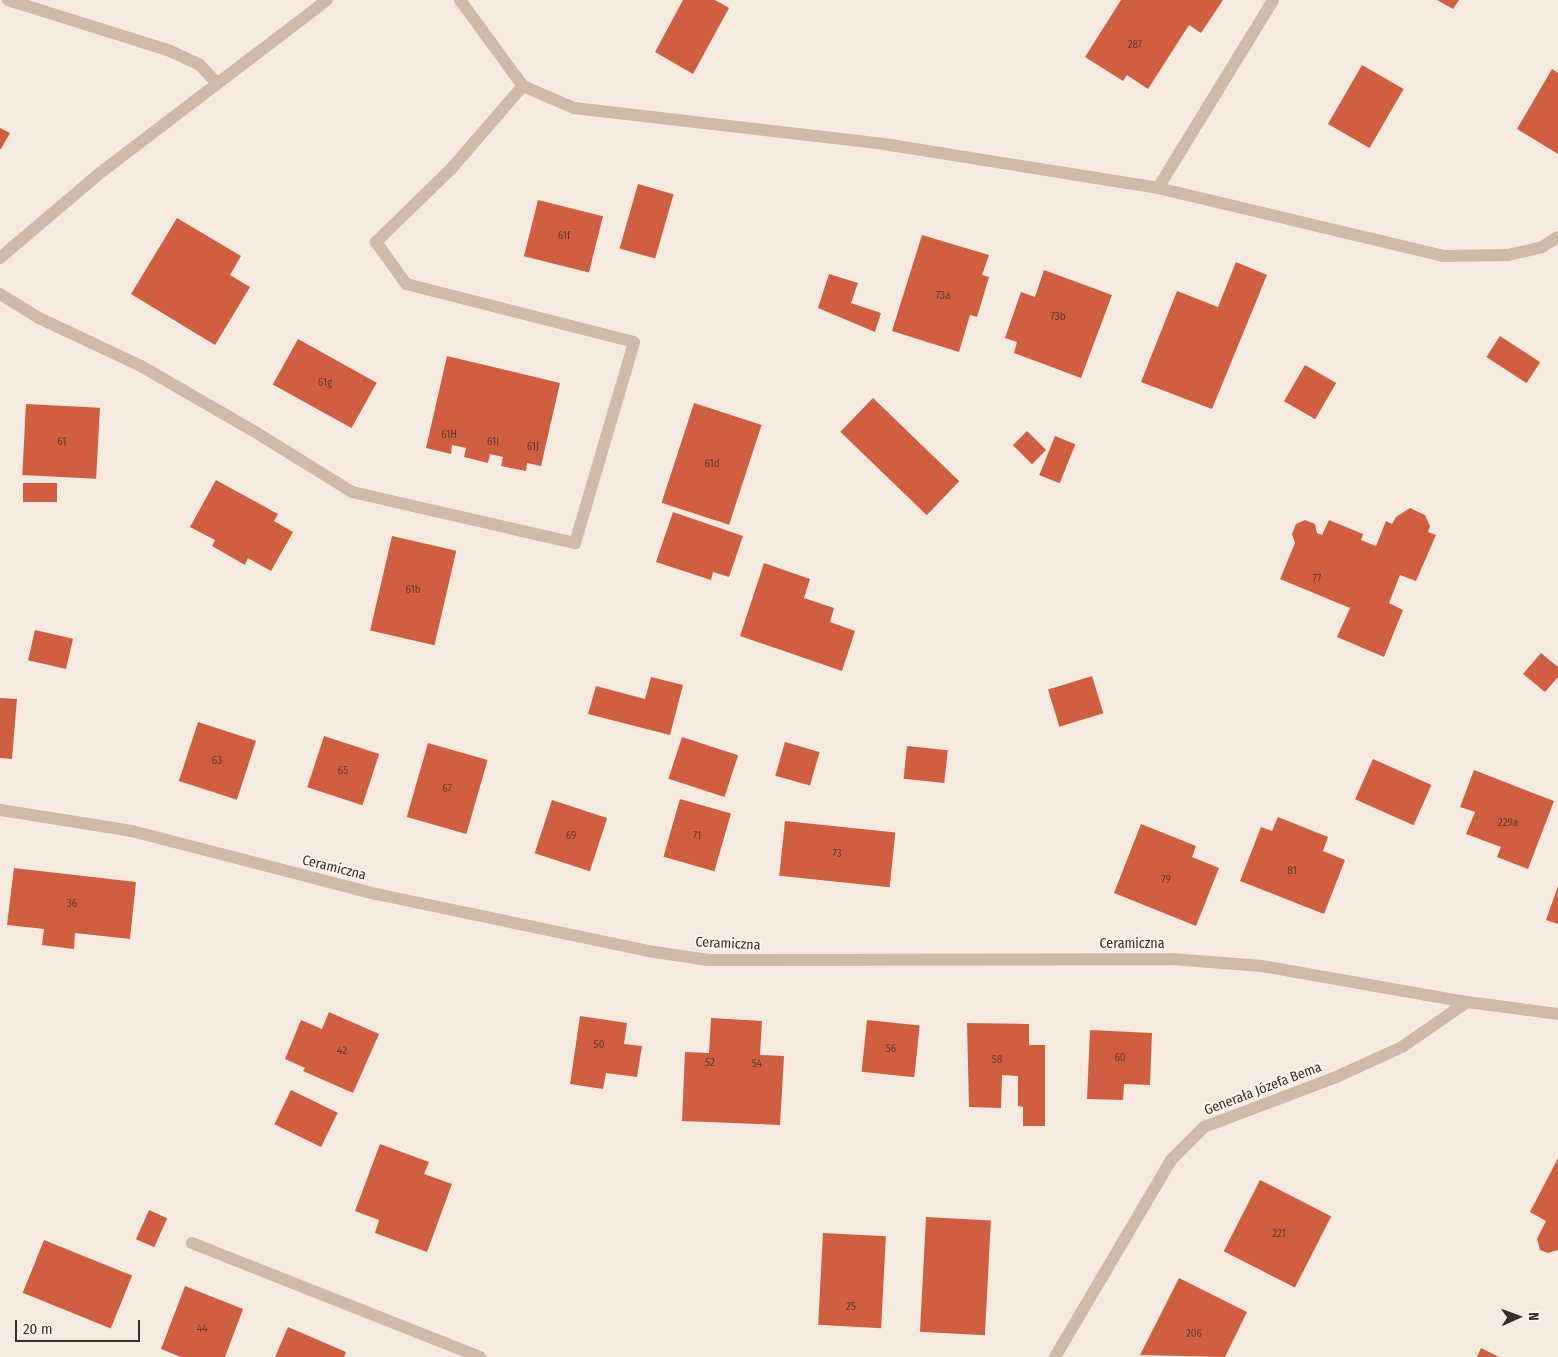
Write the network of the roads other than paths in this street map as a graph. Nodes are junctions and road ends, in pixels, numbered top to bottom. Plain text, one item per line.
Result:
1 (8, 0) edge
2 (327, 0) edge
3 (460, 0) edge
4 (1273, 0) edge
5 (217, 83) junction
6 (522, 86) junction
7 (1158, 188) junction
8 (1558, 237) edge
9 (0, 258) edge
10 (0, 294) edge
11 (0, 810) edge
12 (1467, 1002) junction
13 (1558, 1014) edge
14 (192, 1243) dead end
15 (480, 1357) edge
16 (1054, 1357) edge

1 - 5 street
2 - 5 street
3 - 6 street
4 - 7 street
5 - 9 street
6 - 7 street
6 - 10 street
7 - 8 street
11 - 12 street, Ceramiczna
12 - 13 street, Ceramiczna
12 - 16 street, Generała Józefa Bema
14 - 15 street

